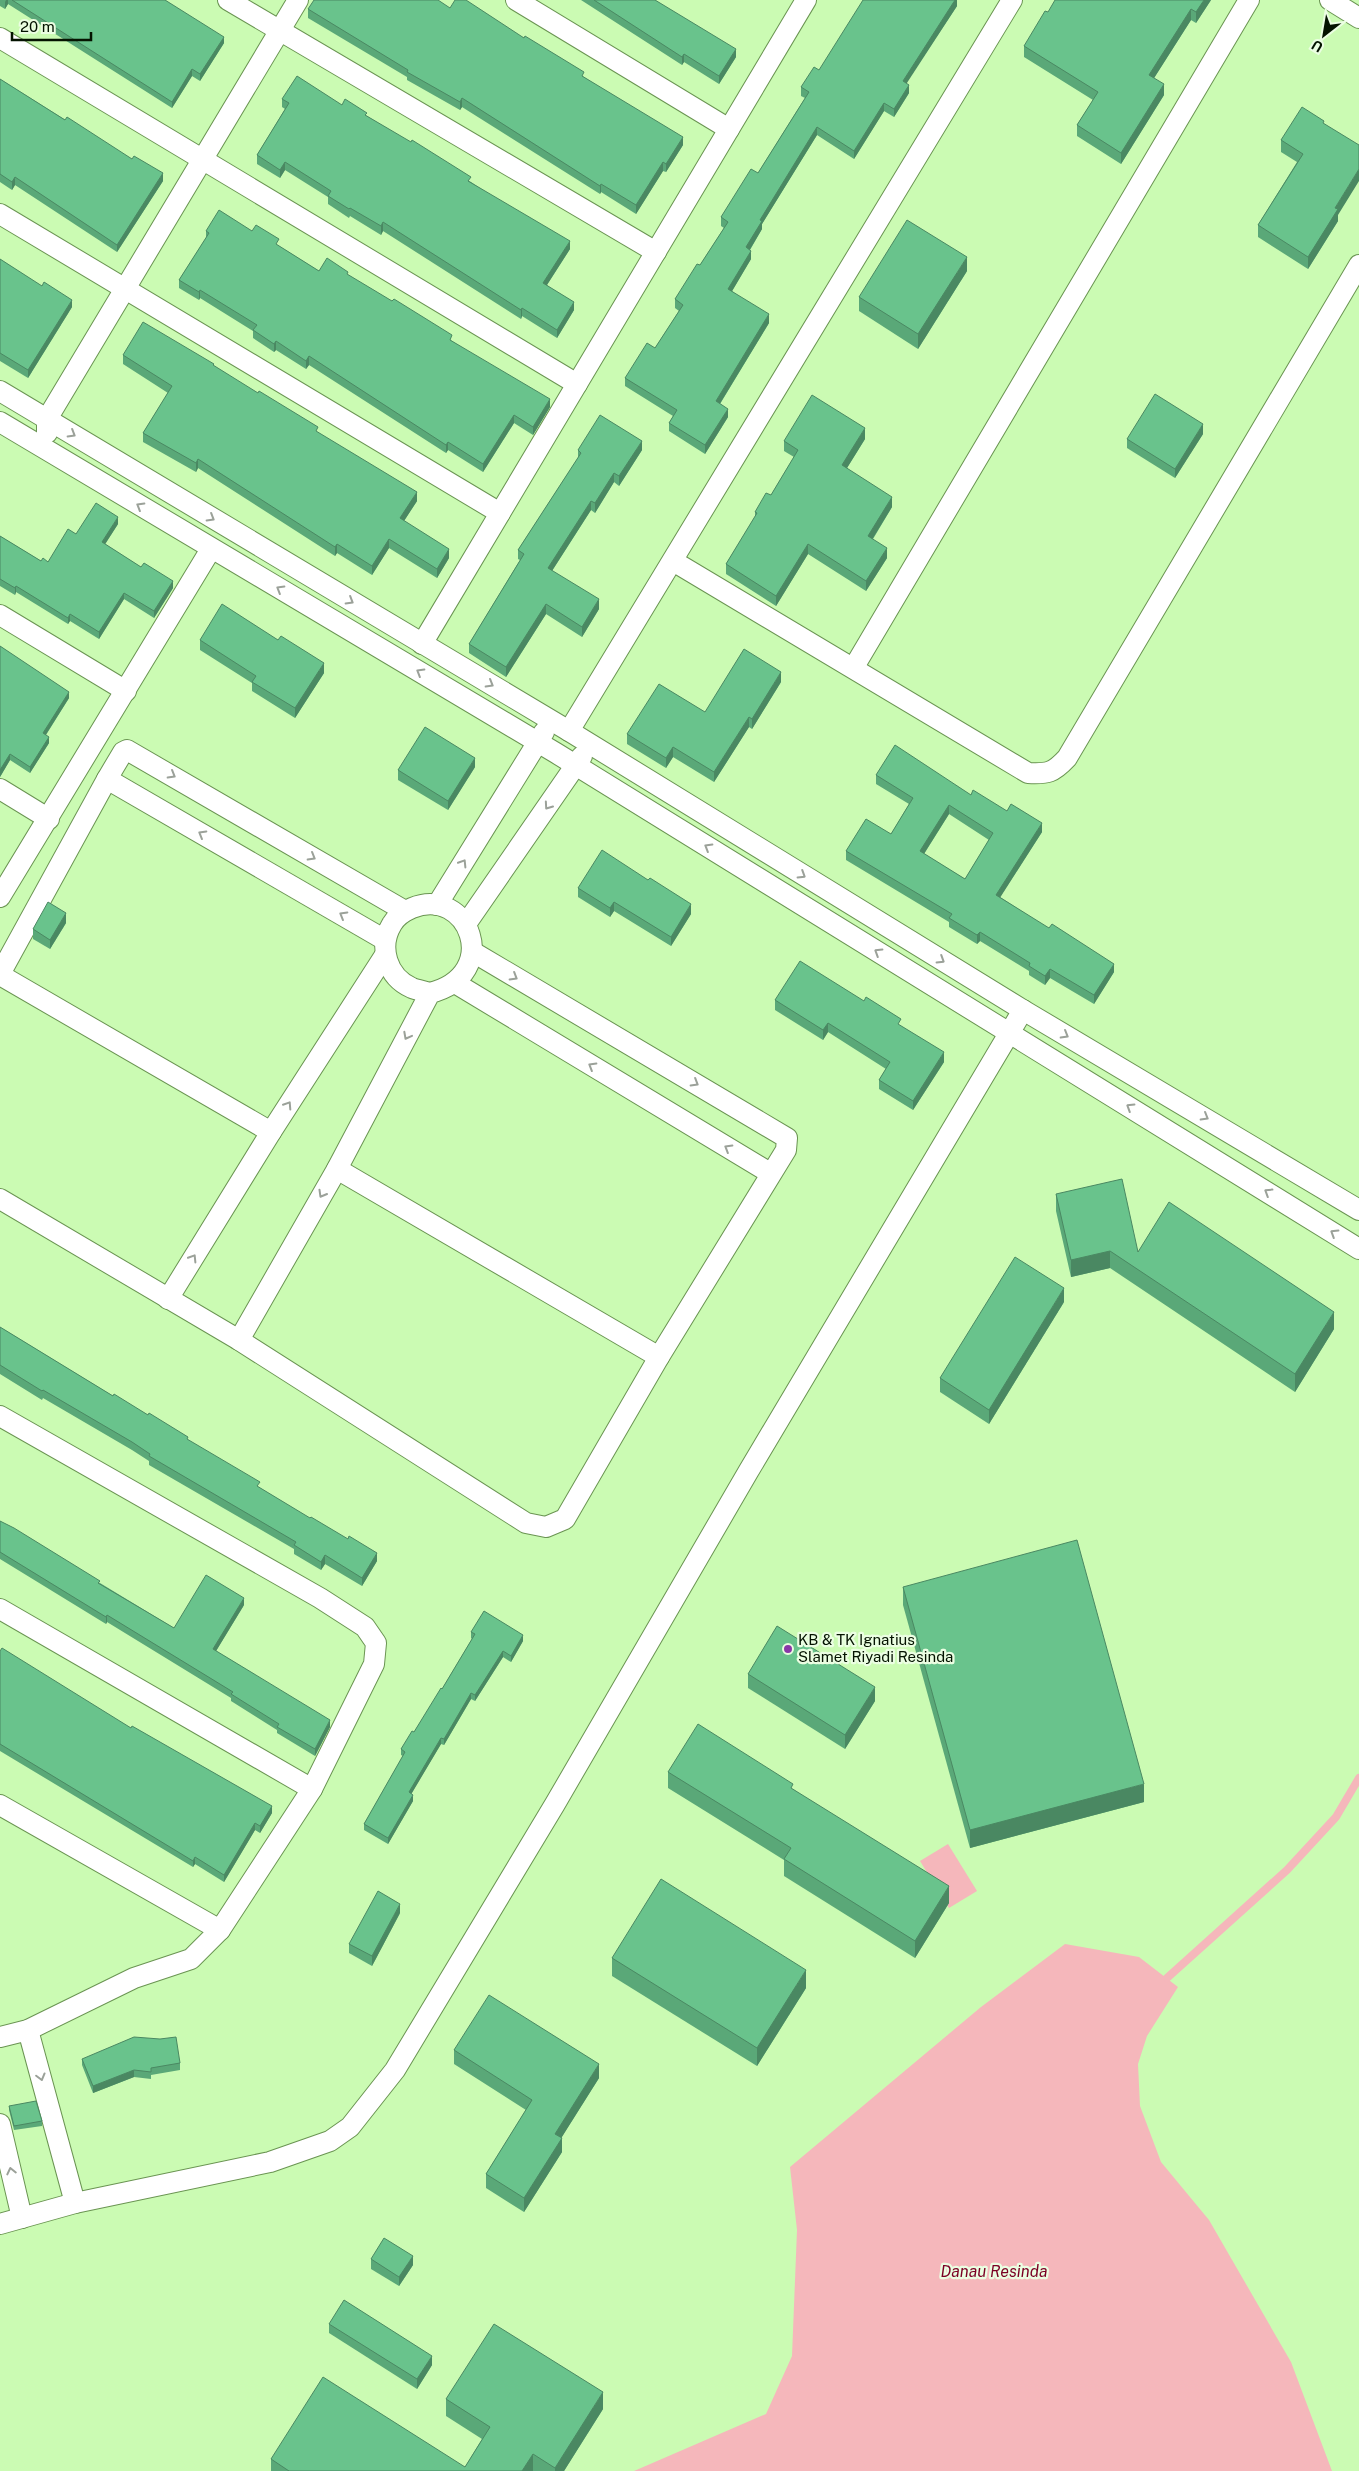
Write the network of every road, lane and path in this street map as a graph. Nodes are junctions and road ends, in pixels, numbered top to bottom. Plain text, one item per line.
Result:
1 (228, 0) edge
2 (298, 0) edge
3 (516, 0) edge
4 (806, 0) edge
5 (1012, 0) edge
6 (1249, 0) edge
7 (1330, 0) edge
8 (1359, 18) edge
9 (280, 31) junction
10 (0, 38) edge
11 (729, 129) junction
12 (202, 160) junction
13 (0, 214) edge
14 (656, 252) junction
15 (1359, 265) edge
16 (124, 289) junction
17 (577, 384) junction
18 (0, 391) edge
19 (47, 419) junction
20 (0, 422) edge
21 (47, 450) junction
22 (500, 514) junction
23 (211, 549) junction
24 (672, 561) junction
25 (0, 615) edge
26 (422, 644) junction
27 (854, 668) junction
28 (126, 692) junction
29 (551, 720) junction
30 (569, 731) junction
31 (538, 742) junction
32 (591, 744) junction
33 (575, 766) junction
34 (107, 779) junction
35 (0, 789) edge
36 (49, 819) junction
37 (0, 897) edge
38 (437, 905) junction
39 (404, 911) junction
40 (466, 924) junction
41 (385, 948) junction
42 (472, 952) junction
43 (0, 975) edge
44 (454, 983) junction
45 (430, 993) junction
46 (1023, 1010) junction
47 (1009, 1032) junction
48 (271, 1132) junction
49 (337, 1169) junction
50 (770, 1173) junction
51 (0, 1199) edge
52 (1359, 1210) edge
53 (1359, 1249) edge
54 (168, 1299) junction
55 (240, 1340) junction
56 (659, 1357) junction
57 (0, 1416) edge
58 (0, 1609) edge
59 (312, 1790) junction
60 (0, 1805) edge
61 (220, 1930) junction
62 (28, 2030) junction
63 (0, 2037) edge
64 (0, 2124) edge
65 (75, 2202) junction
66 (22, 2218) junction
67 (0, 2224) edge

1 - 9 street
2 - 9 street
3 - 11 street
4 - 11 street
5 - 24 street
6 - 27 street
7 - 8 street
9 - 12 street
9 - 14 street
10 - 12 street
11 - 14 street
12 - 16 street
12 - 17 street
13 - 16 street
14 - 17 street
15 - 27 street
16 - 19 street
16 - 22 street
17 - 22 street
18 - 19 street
19 - 21 street
19 -> 26 street
20 - 21 street
23 -> 21 street
22 - 26 street
23 - 28 street
31 -> 23 street
24 - 27 street
24 - 30 street
25 - 28 street
26 -> 29 street
28 - 36 street
29 - 30 street
29 - 31 street
30 - 32 street
31 - 33 street
38 -> 31 street
32 - 33 street
32 -> 46 street
33 -> 40 street
47 -> 33 street
34 -> 39 street
41 -> 34 street
34 - 43 street
35 - 36 street
36 - 37 street
38 - 39 street
38 - 40 street
39 - 41 street
40 - 42 street
41 - 45 street
48 -> 41 street
42 - 44 street
42 -> 50 street
43 - 48 street
44 - 45 street
50 -> 44 street
45 -> 49 street
46 - 47 street
46 -> 52 street
53 -> 47 street
47 - 65 street
54 -> 48 street
49 -> 55 street
49 - 56 street
50 - 56 street
51 - 54 street
54 - 55 street
55 - 56 street
57 - 59 street
58 - 59 street
59 - 61 street
60 - 61 street
61 - 62 street
62 - 63 street
62 -> 65 street
66 -> 64 street
65 - 66 street
66 - 67 street

